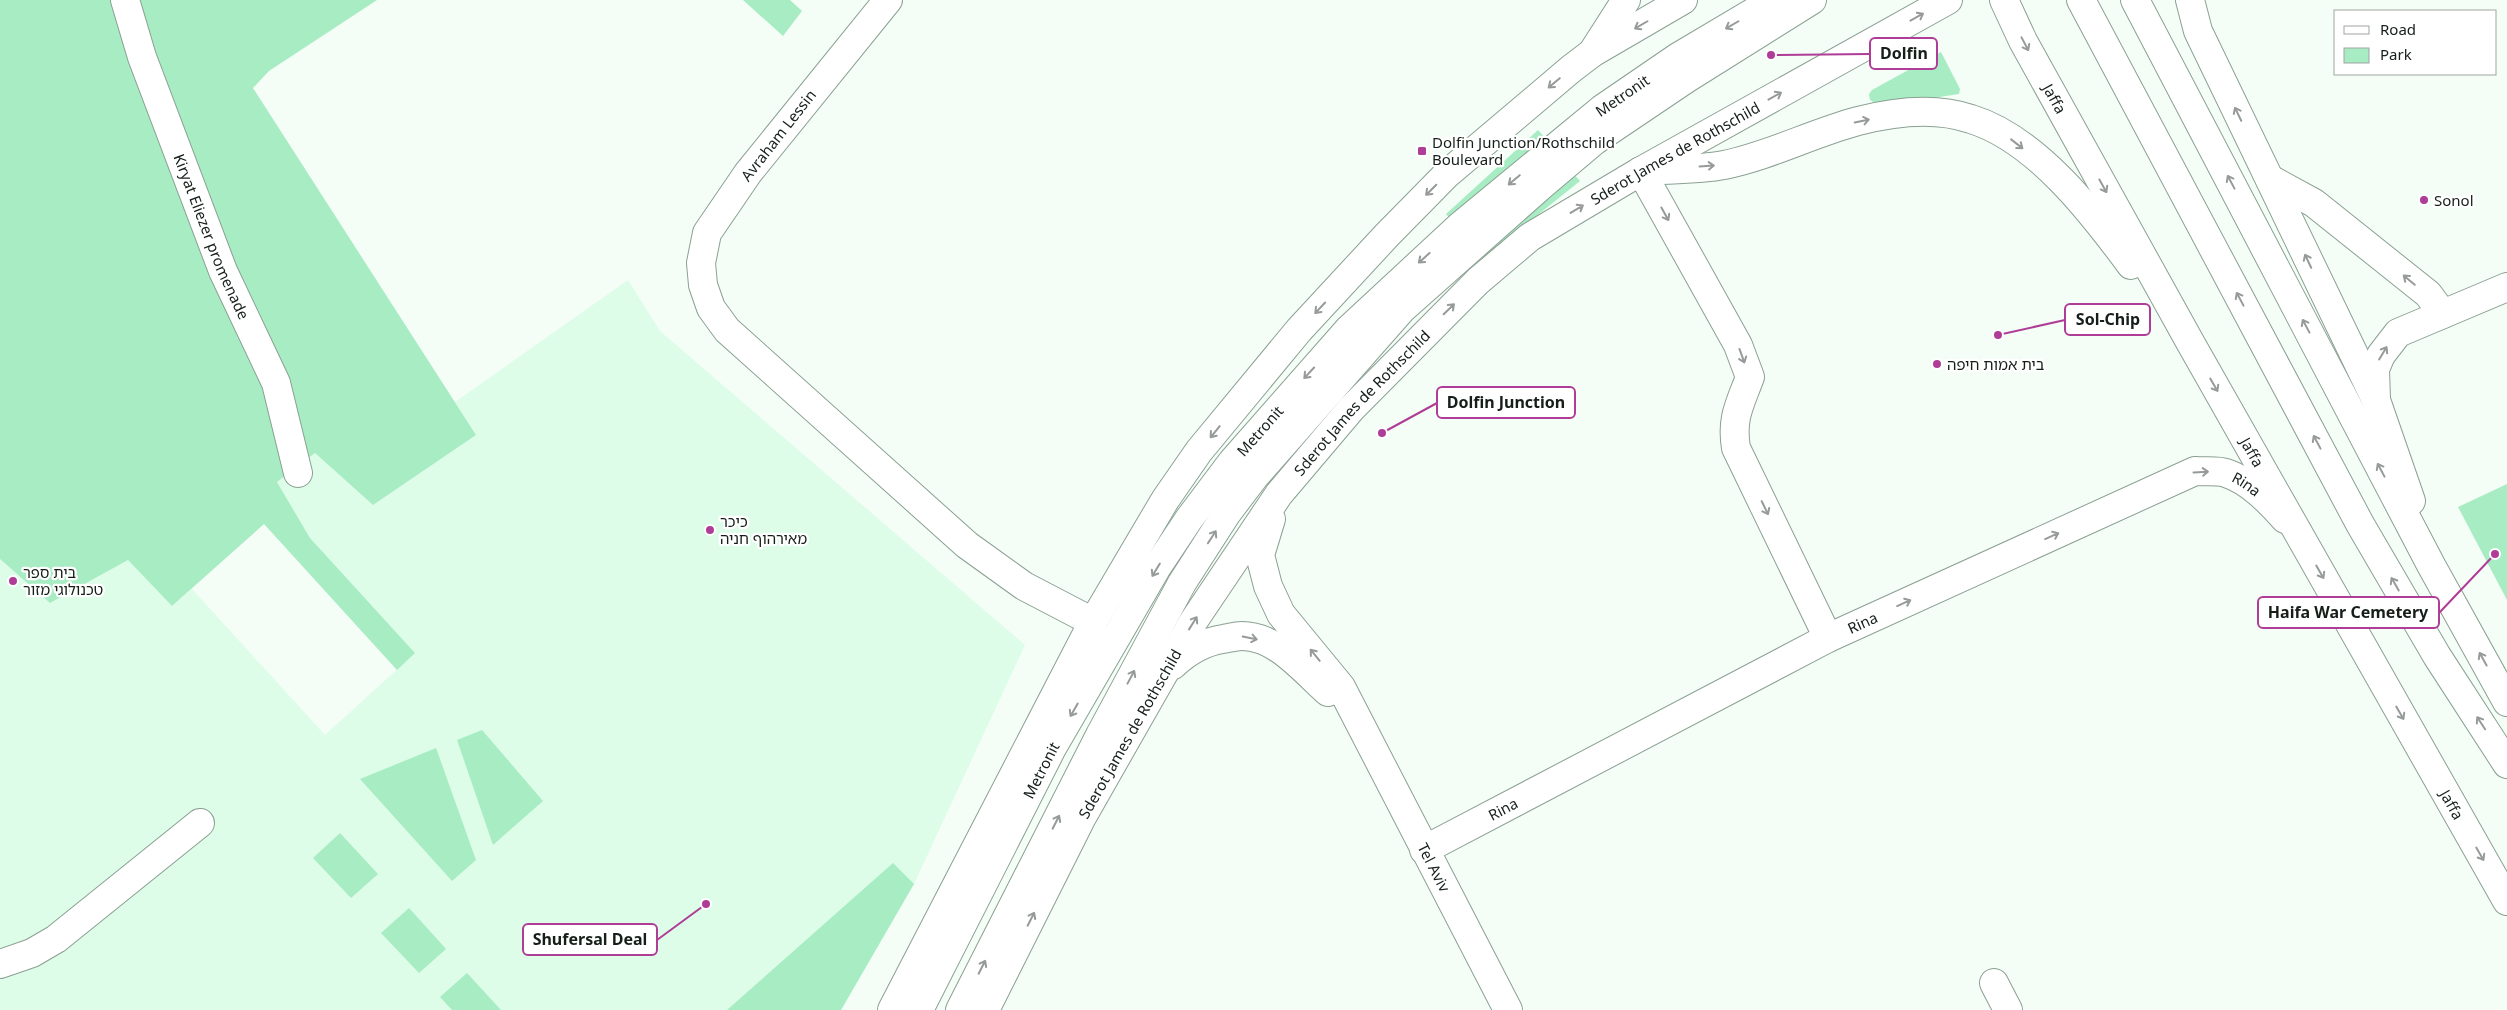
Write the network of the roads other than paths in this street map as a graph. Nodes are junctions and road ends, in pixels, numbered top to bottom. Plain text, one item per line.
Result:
1 (124, 0) edge
2 (888, 0) edge
3 (1626, 0) edge
4 (1683, 0) edge
5 (1774, 0) edge
6 (1812, 0) edge
7 (1948, 0) edge
8 (2004, 0) edge
9 (2081, 0) edge
10 (2135, 0) edge
11 (2190, 0) edge
12 (1592, 53) junction
13 (1641, 171) junction
14 (2270, 179) junction
15 (2507, 287) edge
16 (2443, 314) junction
17 (2190, 342) junction
18 (2376, 400) junction
19 (298, 474) dead end
20 (1279, 494) junction
21 (2299, 535) junction
22 (2431, 565) junction
23 (1093, 622) junction
24 (1828, 638) junction
25 (1161, 676) junction
26 (2507, 702) edge
27 (1362, 724) junction
28 (2507, 764) edge
29 (200, 823) dead end
30 (1424, 850) junction
31 (2507, 901) edge
32 (0, 964) edge
33 (1994, 983) dead end
34 (892, 1010) edge
35 (919, 1010) edge
36 (960, 1010) edge
37 (985, 1010) edge
38 (1508, 1010) edge
39 (2008, 1010) edge

1 - 19 main road, Kiryat Eliezer promenade
2 - 23 main road, Avraham Lessin
3 - 12 main road
4 -> 12 main road
5 -> 35 main road, Metronit
36 -> 6 main road, Metronit
13 -> 7 main road, Sderot James de Rothschild
8 -> 17 main road, Jaffa
28 -> 9 main road
22 -> 10 main road
14 -> 11 main road
12 -> 23 main road
13 -> 17 main road
20 -> 13 main road, Sderot James de Rothschild
13 -> 24 main road
16 -> 14 main road
18 -> 14 main road
15 - 16 main road
18 -> 16 main road
17 -> 21 main road, Jaffa
18 - 22 main road
25 -> 20 main road, Sderot James de Rothschild
27 -> 20 main road, Tel Aviv
24 -> 21 main road, Rina
21 -> 31 main road, Jaffa
26 -> 22 main road
23 - 34 main road
24 - 30 main road, Rina
25 -> 27 main road, Tel Aviv
37 -> 25 main road, Sderot James de Rothschild
27 - 30 main road, Tel Aviv
29 - 32 main road
30 - 38 main road, Tel Aviv
33 - 39 main road

